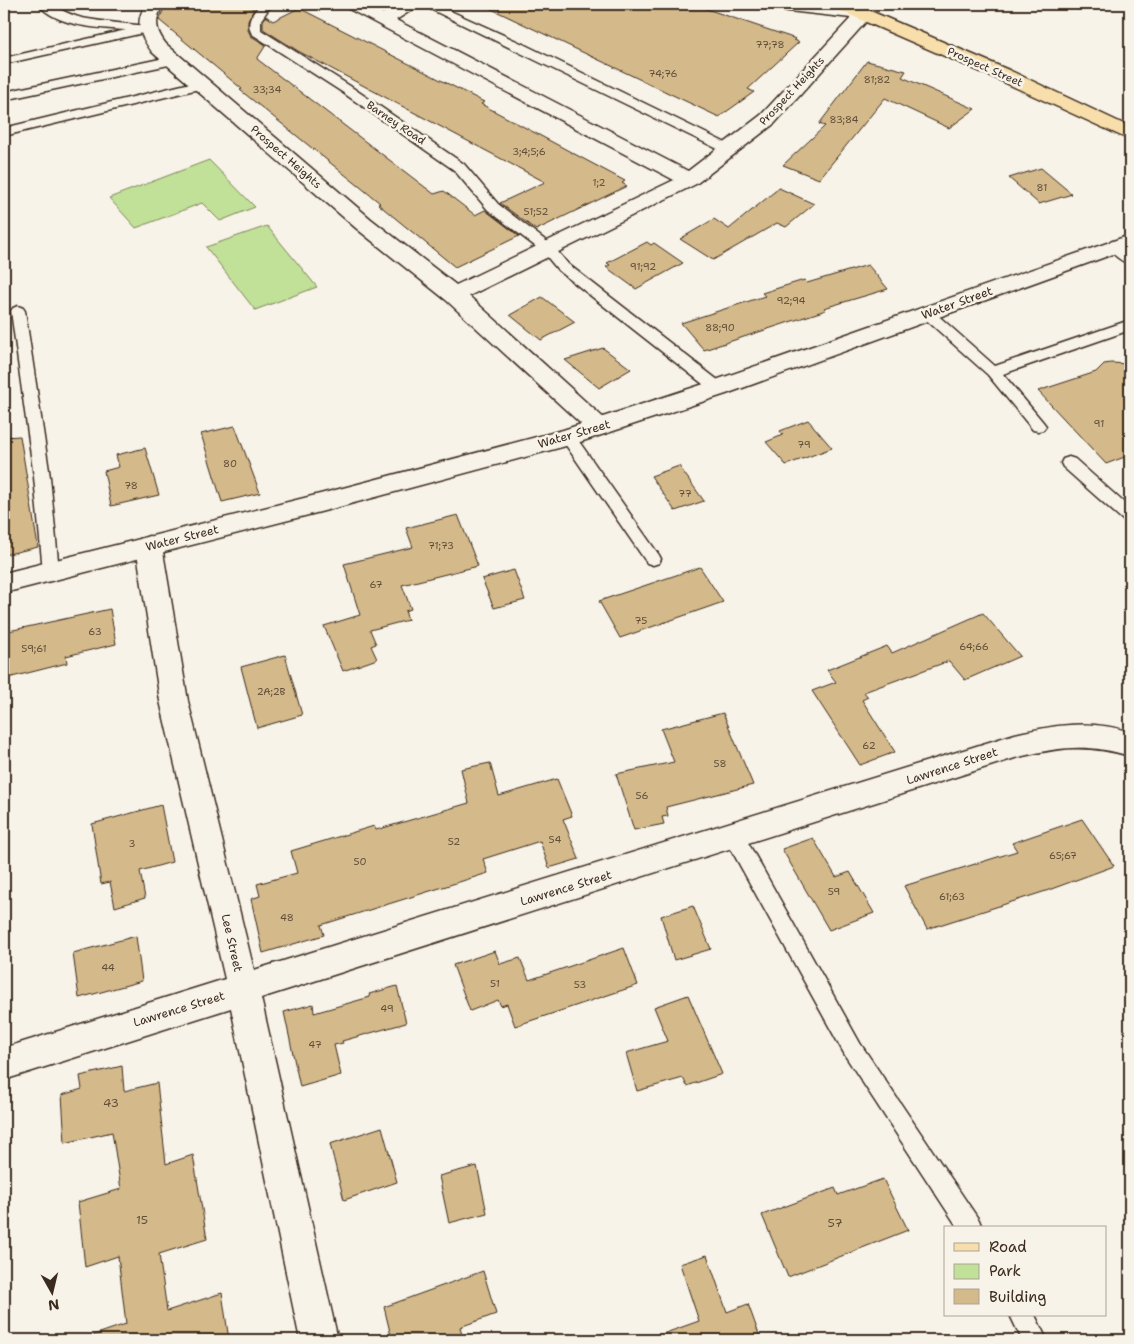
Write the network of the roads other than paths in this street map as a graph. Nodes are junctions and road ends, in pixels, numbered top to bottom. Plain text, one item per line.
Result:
1 (44, 4) edge
2 (155, 4) edge
3 (266, 4) edge
4 (353, 4) edge
5 (409, 4) edge
6 (426, 4) edge
7 (771, 4) edge
8 (840, 4) edge
9 (864, 14) junction
10 (385, 20) junction
11 (148, 29) junction
12 (174, 60) junction
13 (4, 61) edge
14 (203, 84) junction
15 (4, 96) edge
16 (4, 132) edge
17 (1130, 134) edge
18 (730, 150) junction
19 (689, 180) junction
20 (1125, 249) edge
21 (549, 250) junction
22 (454, 296) junction
23 (18, 311) dead end
24 (928, 314) junction
25 (1130, 325) edge
26 (993, 372) junction
27 (718, 388) junction
28 (1038, 426) dead end
29 (599, 427) junction
30 (568, 437) junction
31 (1069, 463) dead end
32 (1129, 514) edge
33 (149, 546) junction
34 (653, 559) dead end
35 (51, 571) junction
36 (4, 583) edge
37 (1130, 744) edge
38 (734, 836) junction
39 (243, 989) junction
40 (4, 1064) edge
41 (970, 1226) edge
42 (1023, 1316) edge
43 (319, 1340) edge
44 (1035, 1340) edge

1 - 11 lane
2 - 11 street
3 - 21 lane, Barney Road
4 - 10 street
5 - 10 street
6 - 18 lane
7 - 9 street
8 - 9 main road, Prospect Street
9 - 17 main road, Prospect Street
9 - 18 street, Prospect Heights
10 - 19 street
11 - 12 street, Prospect Heights
11 - 13 lane
12 - 14 street, Prospect Heights
12 - 15 lane
14 - 16 lane
14 - 22 street, Prospect Heights
18 - 19 street, Prospect Heights
19 - 21 street, Prospect Heights
20 - 24 street, Water Street
21 - 22 street, Prospect Heights
21 - 27 lane
22 - 29 street, Prospect Heights
23 - 35 lane
24 - 26 lane
24 - 27 street, Water Street
25 - 26 lane
26 - 28 lane
27 - 29 street, Water Street
29 - 30 street, Water Street
30 - 33 street, Water Street
30 - 34 lane
31 - 32 lane
33 - 35 street, Water Street
33 - 39 street, Lee Street
35 - 36 street, Water Street
37 - 38 street, Lawrence Street
38 - 39 street, Lawrence Street
38 - 41 lane
39 - 40 street, Lawrence Street
39 - 43 street, Lee Street
42 - 44 lane

